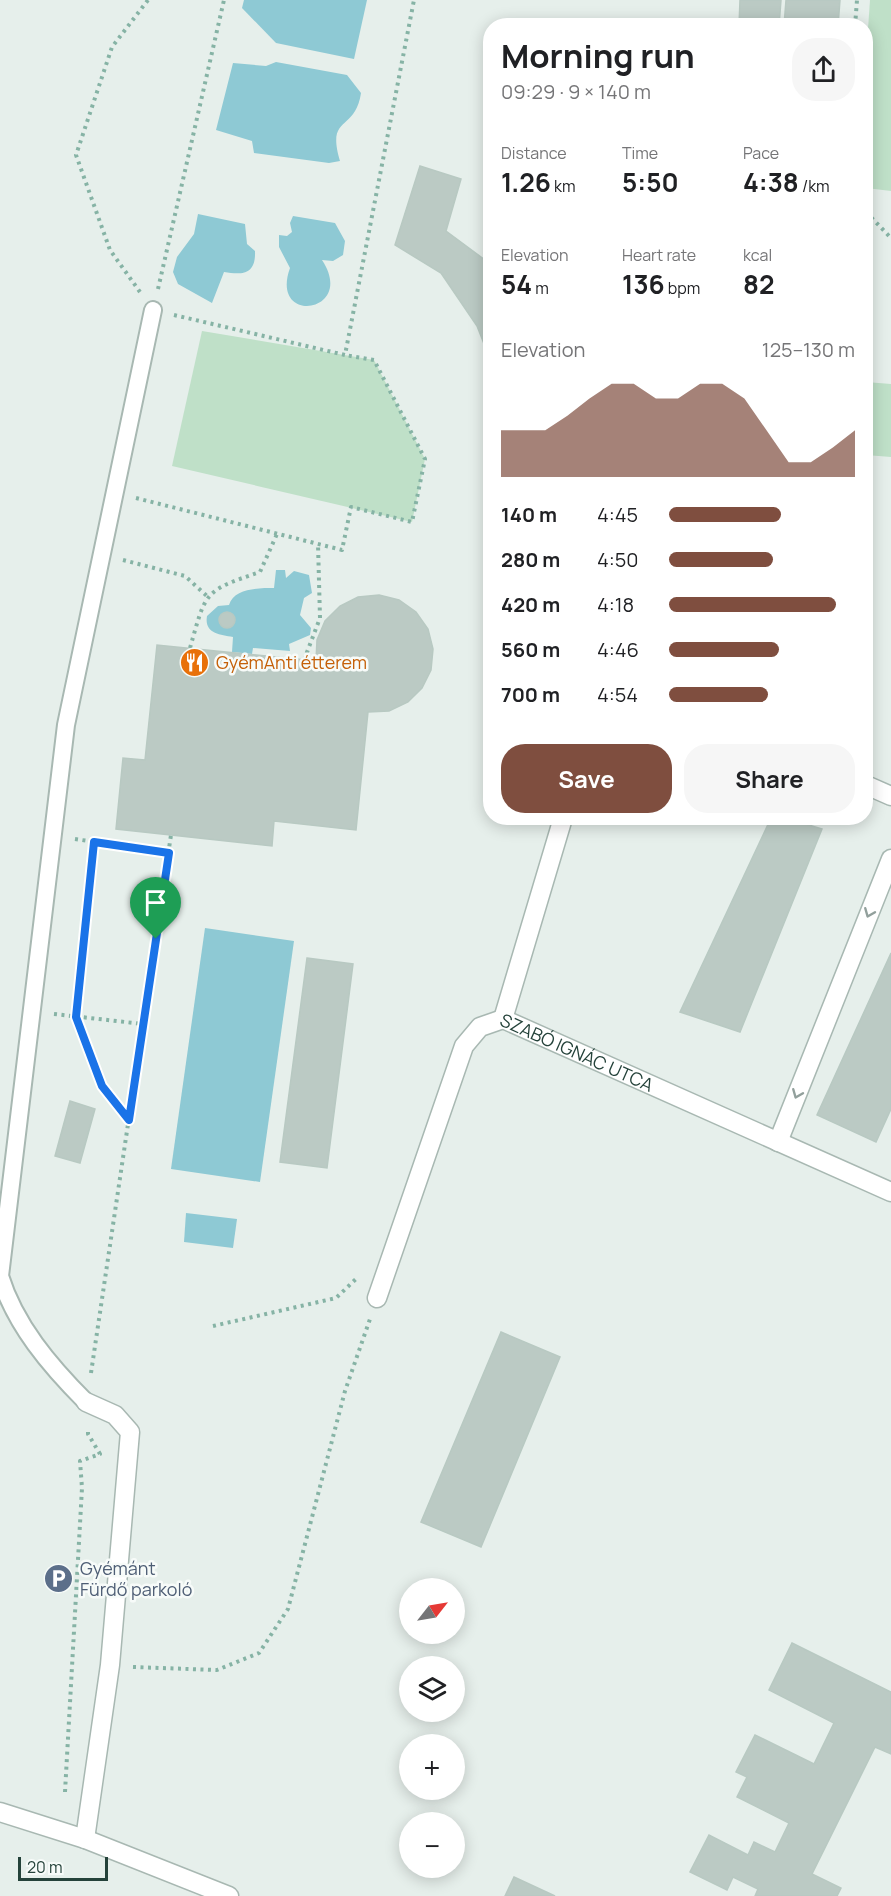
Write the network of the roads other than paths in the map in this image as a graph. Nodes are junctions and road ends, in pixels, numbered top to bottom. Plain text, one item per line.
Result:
1 (153, 310) road end
2 (873, 788) edge
3 (891, 796) edge
4 (561, 825) edge
5 (891, 859) edge
6 (503, 1019) junction
7 (778, 1142) junction
8 (891, 1192) edge
9 (378, 1298) road end
10 (86, 1402) joint
11 (0, 1812) edge
12 (85, 1839) junction
13 (229, 1896) edge

1 - 10 lane
2 - 3 street
4 - 6 street, SZABÓ IGNÁC UTCA
5 -> 7 street
6 - 7 street, SZABÓ IGNÁC UTCA
6 - 9 street
7 - 8 street, SZABÓ IGNÁC UTCA
10 - 12 street
11 - 12 street
12 - 13 street

